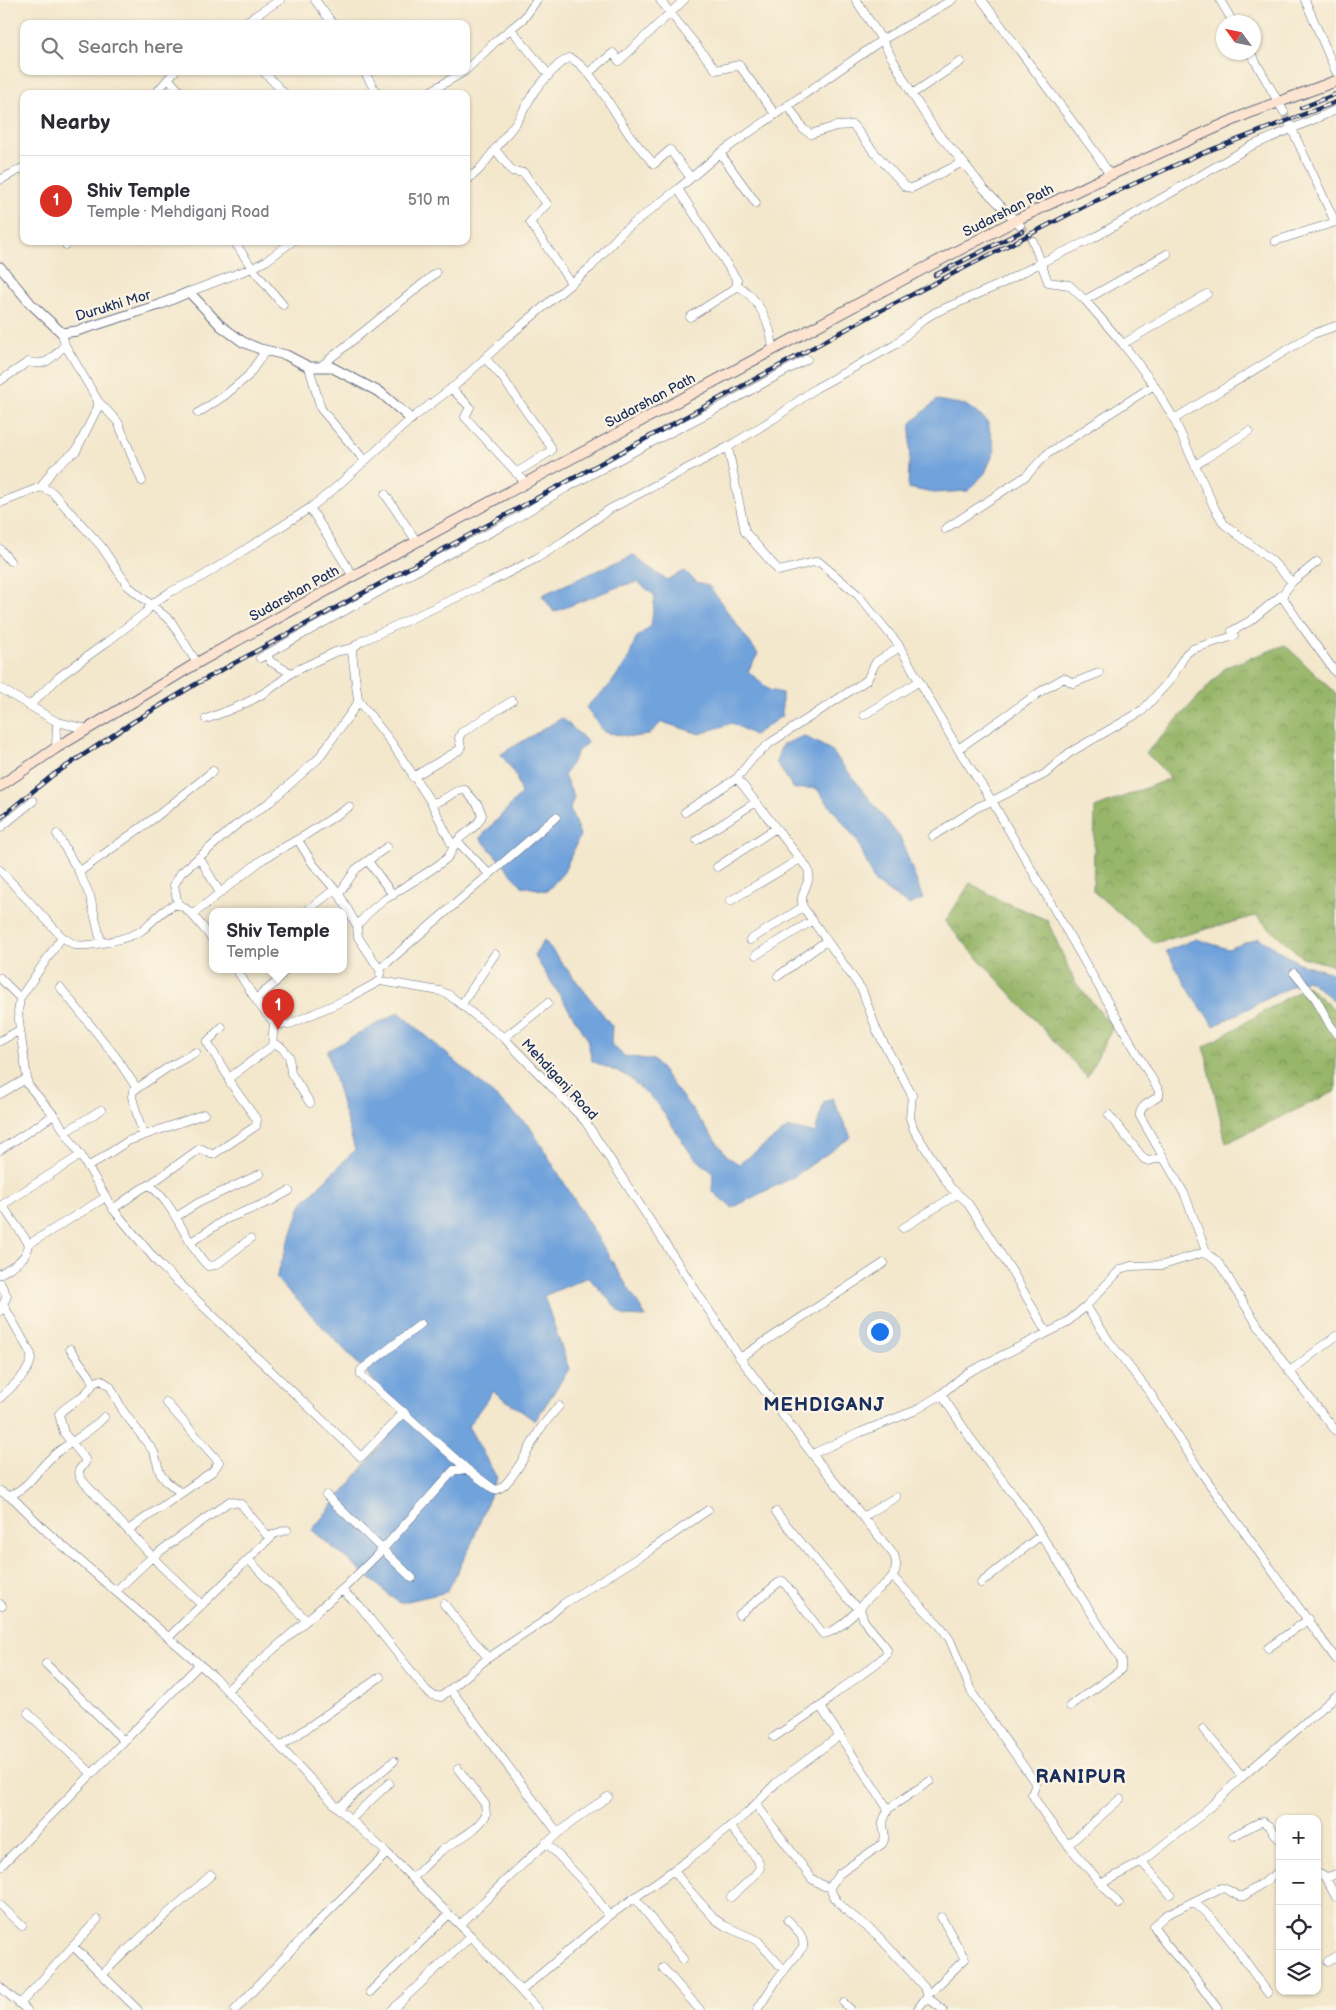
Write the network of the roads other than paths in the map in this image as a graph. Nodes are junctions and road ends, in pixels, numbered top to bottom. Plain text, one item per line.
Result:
1 (280, 0) edge
2 (315, 0) edge
3 (537, 0) edge
4 (660, 0) edge
5 (684, 0) edge
6 (856, 0) edge
7 (952, 0) edge
8 (982, 0) edge
9 (1220, 0) edge
10 (1305, 0) edge
11 (671, 13) junction
12 (1229, 15) edge
13 (248, 20) edge
14 (330, 20) edge
15 (510, 29) junction
16 (882, 40) junction
17 (1255, 60) edge
18 (960, 62) dead end
19 (470, 67) edge
20 (1336, 72) edge
21 (588, 73) junction
22 (172, 75) edge
23 (267, 75) edge
24 (366, 75) edge
25 (459, 75) edge
26 (549, 75) junction
27 (169, 79) junction
28 (1336, 81) edge
29 (159, 90) edge
30 (179, 90) edge
31 (282, 90) edge
32 (375, 90) edge
33 (433, 90) edge
34 (912, 94) junction
35 (1279, 102) junction
36 (788, 105) junction
37 (1336, 110) edge
38 (1284, 112) tunnel mouth
39 (775, 114) junction
40 (1291, 126) junction
41 (495, 149) junction
42 (720, 153) junction
43 (964, 162) junction
44 (20, 169) edge
45 (1110, 175) junction
46 (470, 178) edge
47 (691, 178) junction
48 (0, 180) edge
49 (678, 189) junction
50 (756, 203) dead end
51 (1336, 222) edge
52 (1018, 223) junction
53 (1033, 241) tunnel mouth
54 (1275, 241) dead end
55 (237, 245) edge
56 (288, 245) edge
57 (1167, 254) dead end
58 (1040, 263) junction
59 (0, 267) edge
60 (252, 268) junction
61 (436, 273) dead end
62 (571, 283) junction
63 (737, 285) junction
64 (189, 292) junction
65 (1207, 294) dead end
66 (1085, 300) junction
67 (283, 305) dead end
68 (690, 317) dead end
69 (1336, 326) edge
70 (62, 333) junction
71 (1123, 344) junction
72 (64, 345) junction
73 (773, 349) junction
74 (266, 350) junction
75 (485, 358) junction
76 (807, 359) dead end
77 (321, 366) junction
78 (309, 367) junction
79 (0, 381) edge
80 (1154, 385) junction
81 (451, 388) junction
82 (98, 401) junction
83 (198, 412) dead end
84 (411, 419) junction
85 (1174, 419) junction
86 (1249, 431) dead end
87 (728, 447) junction
88 (536, 460) junction
89 (365, 461) junction
90 (1195, 465) junction
91 (546, 472) junction
92 (516, 473) junction
93 (142, 481) dead end
94 (526, 483) junction
95 (41, 487) junction
96 (385, 494) dead end
97 (0, 503) edge
98 (310, 508) junction
99 (945, 529) dead end
100 (417, 542) junction
101 (0, 549) edge
102 (10, 561) dead end
103 (1317, 562) dead end
104 (353, 576) junction
105 (1292, 582) junction
106 (1283, 594) junction
107 (151, 605) junction
108 (900, 647) junction
109 (353, 648) junction
110 (198, 663) junction
111 (291, 673) junction
112 (1099, 673) dead end
113 (1336, 673) edge
114 (918, 682) junction
115 (0, 688) edge
116 (358, 700) junction
117 (512, 701) dead end
118 (29, 706) junction
119 (864, 715) dead end
120 (206, 719) dead end
121 (57, 722) junction
122 (87, 729) junction
123 (56, 748) junction
124 (958, 750) junction
125 (213, 771) dead end
126 (413, 777) junction
127 (737, 778) junction
128 (0, 786) edge
129 (33, 801) dead end
130 (992, 801) junction
131 (431, 802) junction
132 (756, 802) junction
133 (349, 807) dead end
134 (685, 812) dead end
135 (556, 817) dead end
136 (0, 828) edge
137 (776, 828) junction
138 (57, 834) dead end
139 (933, 836) dead end
140 (298, 840) junction
141 (697, 840) dead end
142 (455, 844) junction
143 (387, 846) dead end
144 (199, 857) junction
145 (800, 859) junction
146 (368, 861) junction
147 (717, 867) dead end
148 (0, 870) edge
149 (80, 872) junction
150 (489, 874) junction
151 (337, 892) junction
152 (220, 893) junction
153 (393, 895) junction
154 (730, 901) dead end
155 (178, 904) junction
156 (803, 907) junction
157 (312, 908) edge
158 (346, 908) edge
159 (347, 909) edge
160 (192, 915) junction
161 (812, 921) junction
162 (357, 926) junction
163 (209, 935) edge
164 (62, 937) junction
165 (750, 940) dead end
166 (826, 941) junction
167 (101, 942) junction
168 (495, 954) dead end
169 (756, 955) dead end
170 (380, 970) junction
171 (239, 973) edge
172 (283, 973) edge
173 (1294, 973) dead end
174 (778, 976) dead end
175 (0, 978) edge
176 (380, 980) junction
177 (60, 987) dead end
178 (20, 998) junction
179 (257, 998) junction
180 (548, 1003) dead end
181 (462, 1004) junction
182 (274, 1022) junction
183 (222, 1027) dead end
184 (20, 1030) junction
185 (1336, 1032) edge
186 (504, 1038) junction
187 (0, 1041) edge
188 (273, 1043) junction
189 (196, 1052) dead end
190 (229, 1078) junction
191 (26, 1079) junction
192 (136, 1087) junction
193 (0, 1094) edge
194 (310, 1103) dead end
195 (100, 1110) dead end
196 (204, 1114) dead end
197 (54, 1115) junction
198 (1109, 1115) dead end
199 (65, 1132) junction
200 (143, 1135) junction
201 (0, 1150) edge
202 (81, 1155) junction
203 (1163, 1158) junction
204 (88, 1166) junction
205 (260, 1174) dead end
206 (150, 1185) junction
207 (289, 1191) dead end
208 (956, 1194) junction
209 (106, 1197) junction
210 (2, 1208) edge
211 (114, 1209) junction
212 (176, 1217) junction
213 (903, 1228) dead end
214 (250, 1239) dead end
215 (191, 1242) junction
216 (29, 1244) junction
217 (1207, 1254) junction
218 (884, 1263) dead end
219 (0, 1274) edge
220 (0, 1283) edge
221 (1086, 1306) junction
222 (2, 1309) edge
223 (421, 1324) dead end
224 (1047, 1333) junction
225 (1336, 1336) edge
226 (70, 1349) dead end
227 (740, 1358) junction
228 (1289, 1372) junction
229 (93, 1383) junction
230 (942, 1394) junction
231 (0, 1398) edge
232 (166, 1402) dead end
233 (559, 1406) dead end
234 (404, 1412) junction
235 (104, 1417) dead end
236 (1336, 1430) edge
237 (72, 1443) junction
238 (812, 1454) junction
239 (468, 1470) junction
240 (0, 1491) edge
241 (181, 1493) junction
242 (326, 1495) dead end
243 (10, 1496) junction
244 (896, 1497) dead end
245 (708, 1510) dead end
246 (776, 1512) dead end
247 (863, 1517) junction
248 (128, 1530) junction
249 (287, 1530) dead end
250 (1042, 1536) junction
251 (270, 1538) junction
252 (382, 1550) junction
253 (152, 1557) junction
254 (249, 1560) junction
255 (412, 1578) dead end
256 (893, 1578) junction
257 (981, 1583) dead end
258 (341, 1590) junction
259 (116, 1591) junction
260 (444, 1604) dead end
261 (202, 1605) junction
262 (860, 1609) junction
263 (739, 1615) dead end
264 (306, 1620) junction
265 (1308, 1620) junction
266 (169, 1637) junction
267 (1268, 1648) dead end
268 (488, 1658) junction
269 (1336, 1659) edge
270 (46, 1664) dead end
271 (200, 1664) junction
272 (380, 1677) dead end
273 (227, 1690) junction
274 (451, 1690) junction
275 (1336, 1696) edge
276 (824, 1704) junction
277 (1070, 1706) dead end
278 (28, 1713) dead end
279 (1203, 1729) dead end
280 (840, 1735) junction
281 (774, 1737) dead end
282 (124, 1741) junction
283 (280, 1747) junction
284 (394, 1761) dead end
285 (458, 1769) dead end
286 (92, 1774) junction
287 (1242, 1777) junction
288 (930, 1781) dead end
289 (389, 1783) dead end
290 (608, 1797) dead end
291 (1120, 1799) dead end
292 (756, 1804) junction
293 (338, 1808) junction
294 (888, 1809) junction
295 (350, 1820) junction
296 (730, 1826) junction
297 (558, 1833) junction
298 (1276, 1835) edge
299 (1233, 1836) dead end
300 (546, 1842) junction
301 (1068, 1844) junction
302 (387, 1853) junction
303 (1142, 1862) junction
304 (0, 1867) edge
305 (674, 1871) junction
306 (211, 1874) dead end
307 (1276, 1874) edge
308 (1336, 1874) edge
309 (1321, 1875) edge
310 (413, 1878) junction
311 (1102, 1883) junction
312 (830, 1887) junction
313 (1170, 1894) dead end
314 (1336, 1896) edge
315 (731, 1897) dead end
316 (635, 1898) junction
317 (1193, 1902) junction
318 (0, 1904) edge
319 (1119, 1904) dead end
320 (449, 1914) junction
321 (609, 1916) junction
322 (941, 1917) dead end
323 (97, 1920) dead end
324 (788, 1920) dead end
325 (460, 1925) junction
326 (22, 1926) dead end
327 (471, 1936) junction
328 (73, 1946) junction
329 (1336, 1956) edge
330 (683, 1959) dead end
331 (1328, 1961) dead end
332 (663, 1968) dead end
333 (784, 1970) junction
334 (102, 1975) junction
335 (1, 1991) edge
336 (521, 1991) junction
337 (370, 1992) dead end
338 (1268, 1993) dead end
339 (927, 1997) junction
340 (844, 2003) dead end
341 (20, 2004) junction
342 (1217, 2008) dead end
343 (27, 2010) edge
344 (138, 2010) edge
345 (235, 2010) edge
346 (392, 2010) edge
347 (538, 2010) edge
348 (700, 2010) edge
349 (757, 2010) edge
350 (851, 2010) edge
351 (917, 2010) edge
352 (943, 2010) edge

1 - 13 street
2 - 14 street
3 - 15 street
4 - 11 street
5 - 11 street
6 - 16 street
7 - 16 street
8 - 45 street
9 - 12 street
10 - 20 street
11 - 21 street
11 - 39 street
15 - 19 street
15 - 26 street
16 - 34 street
16 - 36 street
17 - 35 street
18 - 34 street
21 - 26 street
21 - 47 street
22 - 27 street
23 - 31 street
24 - 32 street
25 - 33 street
26 - 41 street
27 - 29 street
27 - 30 street
28 - 35 main road, Sudarshan Path
34 - 43 street
35 - 38 street
35 - 45 main road, Sudarshan Path
36 - 39 street
36 - 43 street
37 - 40 street
39 - 42 street
40 - 51 street
40 - 58 street
41 - 46 street
41 - 62 street
42 - 47 street
42 - 50 street
43 - 52 street
44 - 48 street
45 - 52 main road, Sudarshan Path
47 - 49 street
49 - 62 street
49 - 63 street
51 - 54 street
52 - 73 main road, Sudarshan Path
53 - 58 street
55 - 60 street
56 - 60 street
57 - 66 street
58 - 66 street
58 - 87 street
59 - 70 street, Durukhi Mor
60 - 64 street
60 - 67 street
61 - 77 street
62 - 75 street
63 - 68 street
63 - 73 street
64 - 70 street, Durukhi Mor
64 - 74 street
65 - 71 street
66 - 71 street
69 - 85 street
70 - 72 street
71 - 80 street
72 - 79 street
72 - 82 street
73 - 91 main road, Sudarshan Path
74 - 78 street
74 - 83 street
75 - 81 street
75 - 88 street
76 - 111 street
77 - 78 street
77 - 84 street
78 - 89 street
80 - 85 street
80 - 99 street
81 - 84 street
81 - 92 street
82 - 93 street
82 - 95 street
84 - 89 street
85 - 90 street
86 - 90 street
87 - 108 street
87 - 109 street
88 - 91 street
88 - 92 street
89 - 98 street
90 - 105 street
91 - 94 main road, Sudarshan Path
92 - 94 street
94 - 100 main road, Sudarshan Path
95 - 97 street
95 - 107 street
96 - 100 street
98 - 104 street
98 - 107 street
100 - 104 main road, Sudarshan Path
101 - 102 street
103 - 105 street
104 - 110 main road, Sudarshan Path
105 - 106 street
106 - 113 street
106 - 130 street
107 - 110 street
107 - 118 street
108 - 114 street
108 - 127 street
109 - 111 street
109 - 116 street
110 - 122 main road, Sudarshan Path
111 - 120 street
112 - 124 street
114 - 119 street
114 - 124 street
115 - 118 street
116 - 126 street
116 - 144 street
117 - 126 street
118 - 121 street
121 - 122 street
121 - 123 street
122 - 123 main road, Sudarshan Path
123 - 128 main road, Sudarshan Path
124 - 130 street
125 - 149 street
126 - 131 street
127 - 132 street
127 - 134 street
129 - 136 street
130 - 139 street
130 - 203 street
131 - 142 street
131 - 142 street
132 - 137 street
132 - 141 street
133 - 140 street
135 - 150 street
137 - 145 street
137 - 147 street
138 - 149 street
140 - 151 street
140 - 152 street
142 - 150 street
142 - 153 street
143 - 146 street
144 - 152 street
144 - 155 street
145 - 154 street
145 - 156 street
146 - 151 street
146 - 153 street
148 - 164 street
149 - 167 street
150 - 170 street
151 - 157 street
151 - 158 street
152 - 160 street
153 - 162 street
155 - 160 street
155 - 167 street
156 - 161 street
156 - 165 street
159 - 162 street
160 - 163 street
161 - 166 street
161 - 169 street
162 - 170 street
164 - 167 street
164 - 178 street
166 - 174 street
166 - 208 street
168 - 181 street
170 - 176 street
171 - 179 street
172 - 179 street
173 - 185 street
175 - 178 street
176 - 181 street, Mehdiganj Road
176 - 182 street
177 - 192 street
178 - 184 street
179 - 182 street
180 - 186 street
181 - 186 street, Mehdiganj Road
182 - 188 street
183 - 190 street
184 - 187 street
184 - 191 street
186 - 227 street, Mehdiganj Road
188 - 190 street
188 - 194 street
189 - 192 street
190 - 206 street
191 - 193 street
191 - 197 street
192 - 200 street
195 - 199 street
196 - 200 street
197 - 199 street
197 - 201 street
198 - 203 street
199 - 202 street
200 - 204 street
202 - 204 street
202 - 210 street
203 - 217 street
204 - 209 street
205 - 212 street
206 - 211 street
206 - 212 street
207 - 215 street
208 - 213 street
208 - 224 street
209 - 211 street
209 - 216 street
210 - 216 street
211 - 234 street
212 - 215 street
214 - 215 street
216 - 219 street
217 - 221 street
217 - 228 street
218 - 227 street
220 - 222 street
221 - 224 street
221 - 265 street
222 - 231 street
223 - 234 street
224 - 230 street
225 - 228 street
226 - 229 street
227 - 238 street, Mehdiganj Road
228 - 236 street
229 - 237 street
229 - 241 street
230 - 238 street
230 - 250 street
232 - 241 street
233 - 239 street
234 - 239 street
235 - 237 street
237 - 243 street
237 - 248 street
238 - 247 street, Mehdiganj Road
239 - 252 street
240 - 243 street
241 - 248 street
242 - 252 street
243 - 259 street
244 - 247 street
245 - 268 street
246 - 262 street
247 - 256 street, Mehdiganj Road
248 - 253 street
249 - 251 street
250 - 257 street
250 - 277 street
251 - 253 street
251 - 254 street
252 - 255 street
252 - 258 street
253 - 259 street
253 - 261 street
254 - 261 street
254 - 264 street
256 - 262 street
256 - 301 street
258 - 264 street
258 - 274 street
259 - 266 street
260 - 268 street
261 - 266 street
262 - 263 street
262 - 276 street
264 - 273 street
265 - 267 street
265 - 269 street
266 - 271 street
268 - 274 street
270 - 282 street
271 - 273 street
271 - 282 street
272 - 283 street
273 - 283 street
274 - 297 street
275 - 287 street
276 - 280 street
276 - 281 street
278 - 286 street
279 - 287 street
280 - 292 street
280 - 294 street
282 - 286 street
283 - 293 street
284 - 293 street
285 - 310 street
286 - 304 street
287 - 303 street
288 - 294 street
289 - 295 street
290 - 297 street
291 - 301 street
292 - 296 street
292 - 312 street
293 - 295 street
294 - 312 street
295 - 302 street
296 - 305 street
296 - 315 street
297 - 300 street
298 - 299 street
300 - 321 street
300 - 325 street
301 - 311 street
302 - 310 street
302 - 345 street
303 - 311 street
303 - 313 street
305 - 316 street
305 - 333 street
306 - 334 street
307 - 317 street
308 - 309 street
309 - 314 street
310 - 320 street
311 - 319 street
312 - 339 street
316 - 321 street
316 - 330 street
317 - 338 street
317 - 342 street
318 - 326 street
320 - 325 street
320 - 337 street
321 - 336 street
322 - 339 street
323 - 328 street
324 - 333 street
325 - 327 street
327 - 336 street
327 - 346 street
328 - 334 street
328 - 341 street
329 - 331 street
332 - 348 street
333 - 349 street
334 - 344 street
335 - 341 street
336 - 347 street
339 - 351 street
339 - 352 street
340 - 350 street
341 - 343 street

